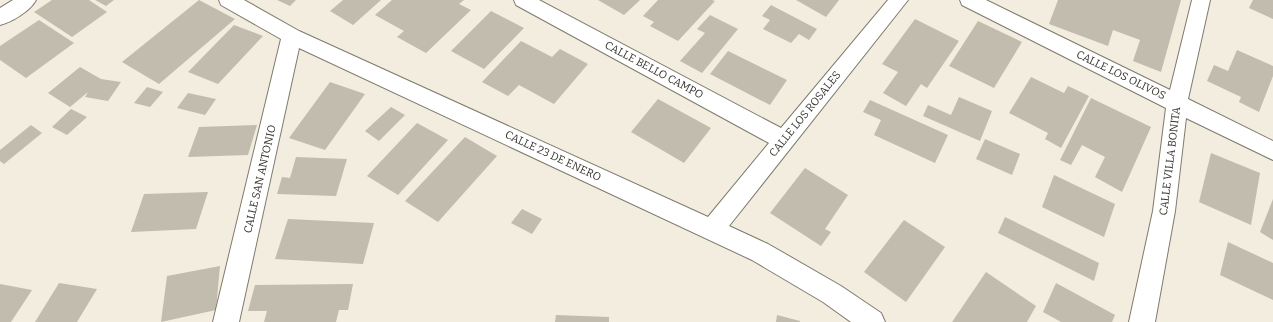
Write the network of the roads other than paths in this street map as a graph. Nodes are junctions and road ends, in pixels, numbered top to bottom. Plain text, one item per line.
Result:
1 (27, 0) edge
2 (228, 0) edge
3 (524, 0) edge
4 (899, 0) edge
5 (969, 0) edge
6 (1201, 0) edge
7 (0, 18) edge
8 (292, 36) junction
9 (1177, 102) junction
10 (784, 140) junction
11 (1273, 151) edge
12 (712, 229) junction
13 (226, 322) edge
14 (872, 322) edge
15 (1142, 322) edge

1 - 7 street
2 - 8 street, CALLE 23 DE ENERO
3 - 10 street, CALLE BELLO CAMPO
4 - 10 street, CALLE LOS ROSALES
5 - 9 street, CALLE LOS OLIVOS
6 - 9 street, CALLE VILLA BONITA
8 - 12 street, CALLE 23 DE ENERO
8 - 13 street, CALLE SAN ANTONIO
9 - 11 street, CALLE LOS OLIVOS
9 - 15 street, CALLE VILLA BONITA
10 - 12 street, CALLE LOS ROSALES
12 - 14 street, CALLE 23 DE ENERO

